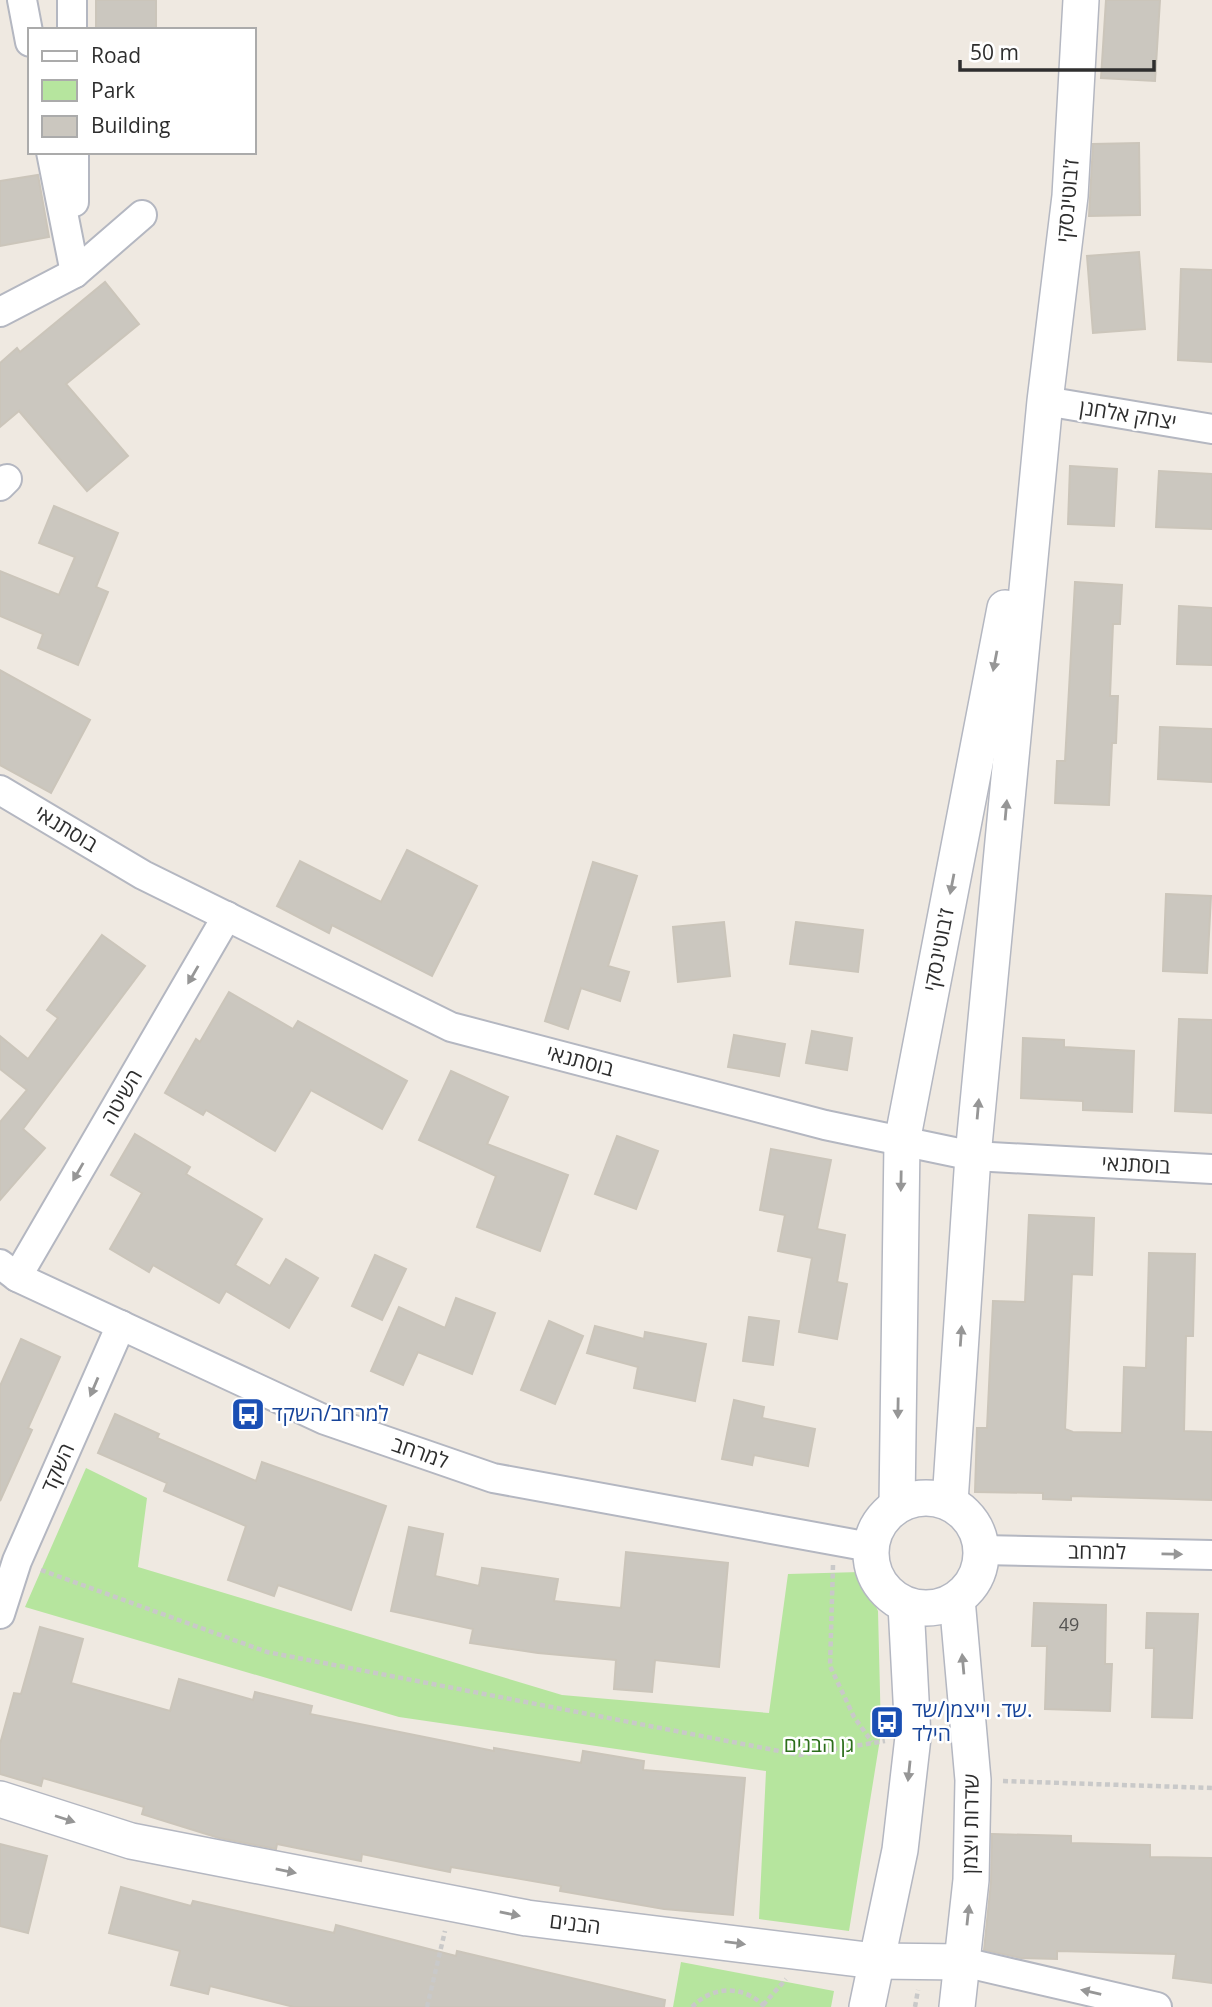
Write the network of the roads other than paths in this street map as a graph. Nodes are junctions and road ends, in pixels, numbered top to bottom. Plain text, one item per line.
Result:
1 (22, 0) edge
2 (72, 0) edge
3 (1081, 0) edge
4 (72, 28) edge
5 (28, 32) edge
6 (51, 154) edge
7 (74, 154) edge
8 (142, 215) dead end
9 (75, 273) junction
10 (0, 312) edge
11 (1045, 401) junction
12 (1212, 429) edge
13 (0, 790) edge
14 (227, 916) junction
15 (902, 1142) junction
16 (973, 1156) junction
17 (1212, 1169) edge
18 (9, 1270) edge
19 (121, 1325) junction
20 (950, 1502) junction
21 (897, 1504) junction
22 (870, 1547) junction
23 (981, 1549) junction
24 (1212, 1555) edge
25 (957, 1599) junction
26 (905, 1605) junction
27 (0, 1614) edge
28 (0, 1798) edge
29 (875, 1961) junction
30 (963, 1962) junction
31 (867, 2007) edge
32 (957, 2007) edge
33 (1157, 2007) edge

1 - 5 street
2 - 4 street
3 - 11 street, ז'בוטינסקי
6 - 9 street
7 - 9 street
8 - 9 street
9 - 10 street
11 - 12 street, יצחק אלחנן
11 -> 15 street, ז'בוטינסקי
16 -> 11 street, ז'בוטינסקי
13 - 14 street, בוסתנאי
14 - 15 street, בוסתנאי
14 -> 18 street, השיטה
15 - 16 street, בוסתנאי
15 -> 21 street, ז'בוטינסקי
16 - 17 street, בוסתנאי
20 -> 16 street, ז'בוטינסקי
18 - 19 street, למרחב
19 - 22 street, למרחב
19 -> 27 street, השקד
20 - 21 street
20 - 23 street
21 - 22 street
22 - 26 street
23 -> 24 street, למרחב
23 - 25 street
25 - 26 street
30 -> 25 street, שדרות ויצמן
26 -> 29 street
28 -> 29 street, הבנים
29 - 30 street, הבנים
29 - 31 street
30 - 32 street, שדרות ויצמן
33 -> 30 street, הבנים

